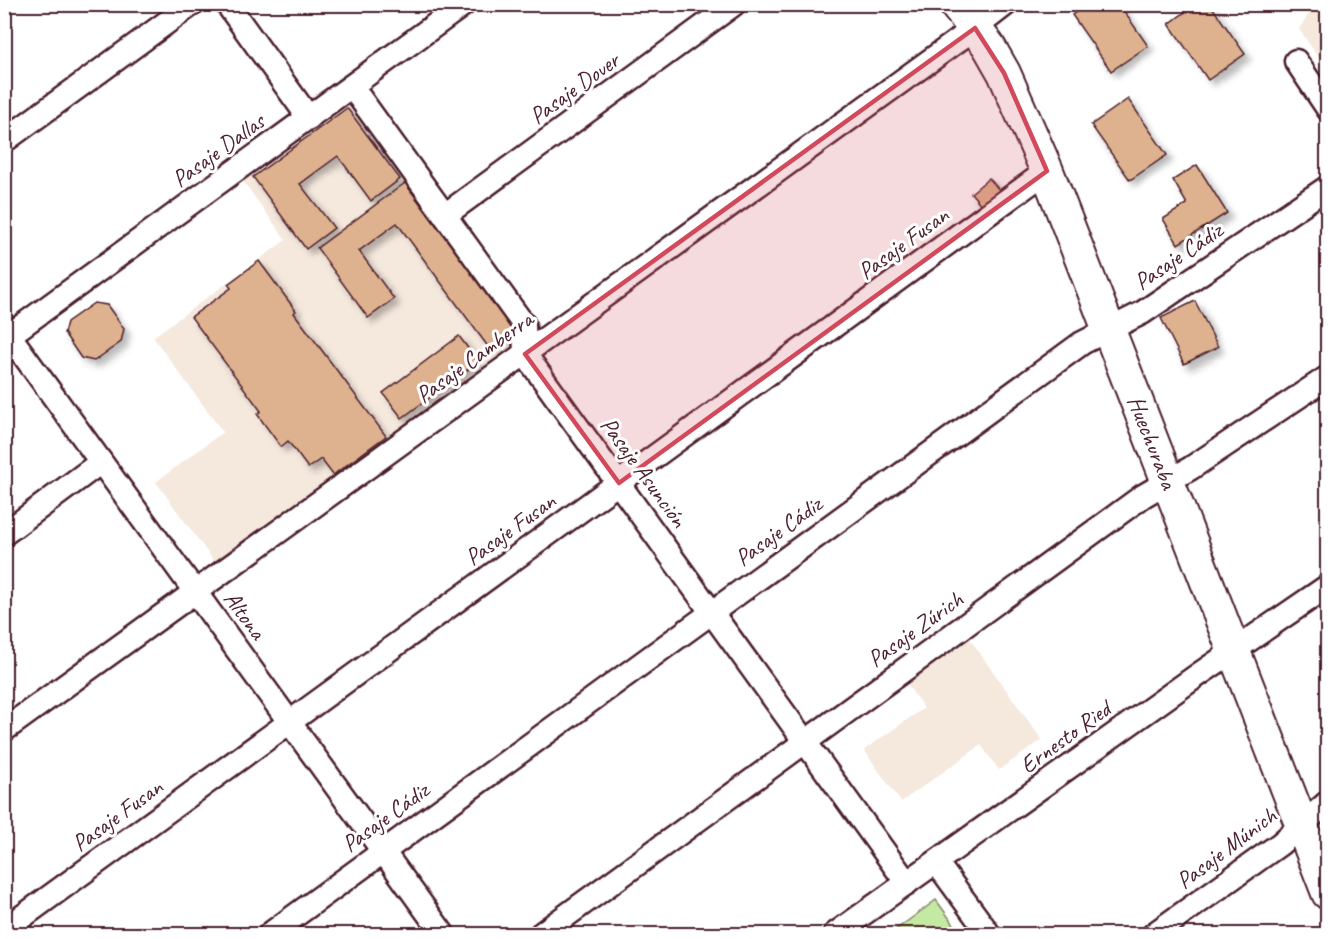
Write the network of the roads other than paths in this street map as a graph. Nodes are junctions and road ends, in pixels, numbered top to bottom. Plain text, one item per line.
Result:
1 (192, 4) edge
2 (227, 4) edge
3 (464, 4) edge
4 (734, 4) edge
5 (955, 4) edge
6 (1006, 4) edge
7 (975, 28) junction
8 (1296, 62) dead end
9 (352, 87) junction
10 (1328, 110) edge
11 (309, 118) junction
12 (4, 141) edge
13 (1047, 171) junction
14 (1328, 187) edge
15 (445, 215) junction
16 (1108, 330) junction
17 (6, 334) edge
18 (525, 354) junction
19 (1328, 377) edge
20 (101, 462) junction
21 (1168, 481) junction
22 (619, 483) junction
23 (4, 534) edge
24 (1328, 586) edge
25 (195, 592) junction
26 (712, 613) junction
27 (1233, 650) junction
28 (289, 723) junction
29 (4, 730) edge
30 (806, 743) junction
31 (1328, 802) edge
32 (1301, 825) junction
33 (383, 852) junction
34 (936, 862) junction
35 (907, 883) junction
36 (1328, 893) edge
37 (4, 930) edge
38 (270, 934) edge
39 (443, 934) edge
40 (542, 934) edge
41 (835, 934) edge
42 (989, 934) edge
43 (1154, 934) edge

1 - 12 street
2 - 11 street
3 - 9 street, Pasaje Dallas
4 - 15 street, Pasaje Dover
5 - 7 street, Huechuraba
6 - 7 street, Pasaje Camberra
7 - 13 street, Huechuraba
7 - 18 street, Pasaje Camberra
8 - 10 street
9 - 11 street, Pasaje Dallas
9 - 15 street
11 - 17 street, Pasaje Dallas
13 - 16 street, Huechuraba
13 - 22 street, Pasaje Fusan
14 - 16 street, Pasaje Cádiz
15 - 18 street
16 - 21 street, Huechuraba
16 - 26 street, Pasaje Cádiz
17 - 20 street, Altona
18 - 22 street, Pasaje Asunción
18 - 25 street, Pasaje Camberra
19 - 21 street, Pasaje Zúrich
20 - 23 street
20 - 25 street, Altona
21 - 27 street, Huechuraba
21 - 30 street, Pasaje Zúrich
22 - 26 street, Pasaje Asunción
22 - 28 street, Pasaje Fusan
24 - 27 street, Ernesto Ried
25 - 28 street, Altona
25 - 29 street, Pasaje Camberra
26 - 30 street, Pasaje Asunción
26 - 33 street, Pasaje Cádiz
27 - 32 street, Huechuraba
27 - 34 street, Ernesto Ried
28 - 33 street, Altona
28 - 37 street, Pasaje Fusan
30 - 35 street, Pasaje Asunción
30 - 40 street, Pasaje Zúrich
31 - 32 street, Pasaje Múnich
32 - 36 street, Huechuraba
32 - 43 street, Pasaje Múnich
33 - 38 street, Pasaje Cádiz
33 - 39 street, Altona
34 - 35 street, Ernesto Ried
34 - 42 street
35 - 41 street, Ernesto Ried

